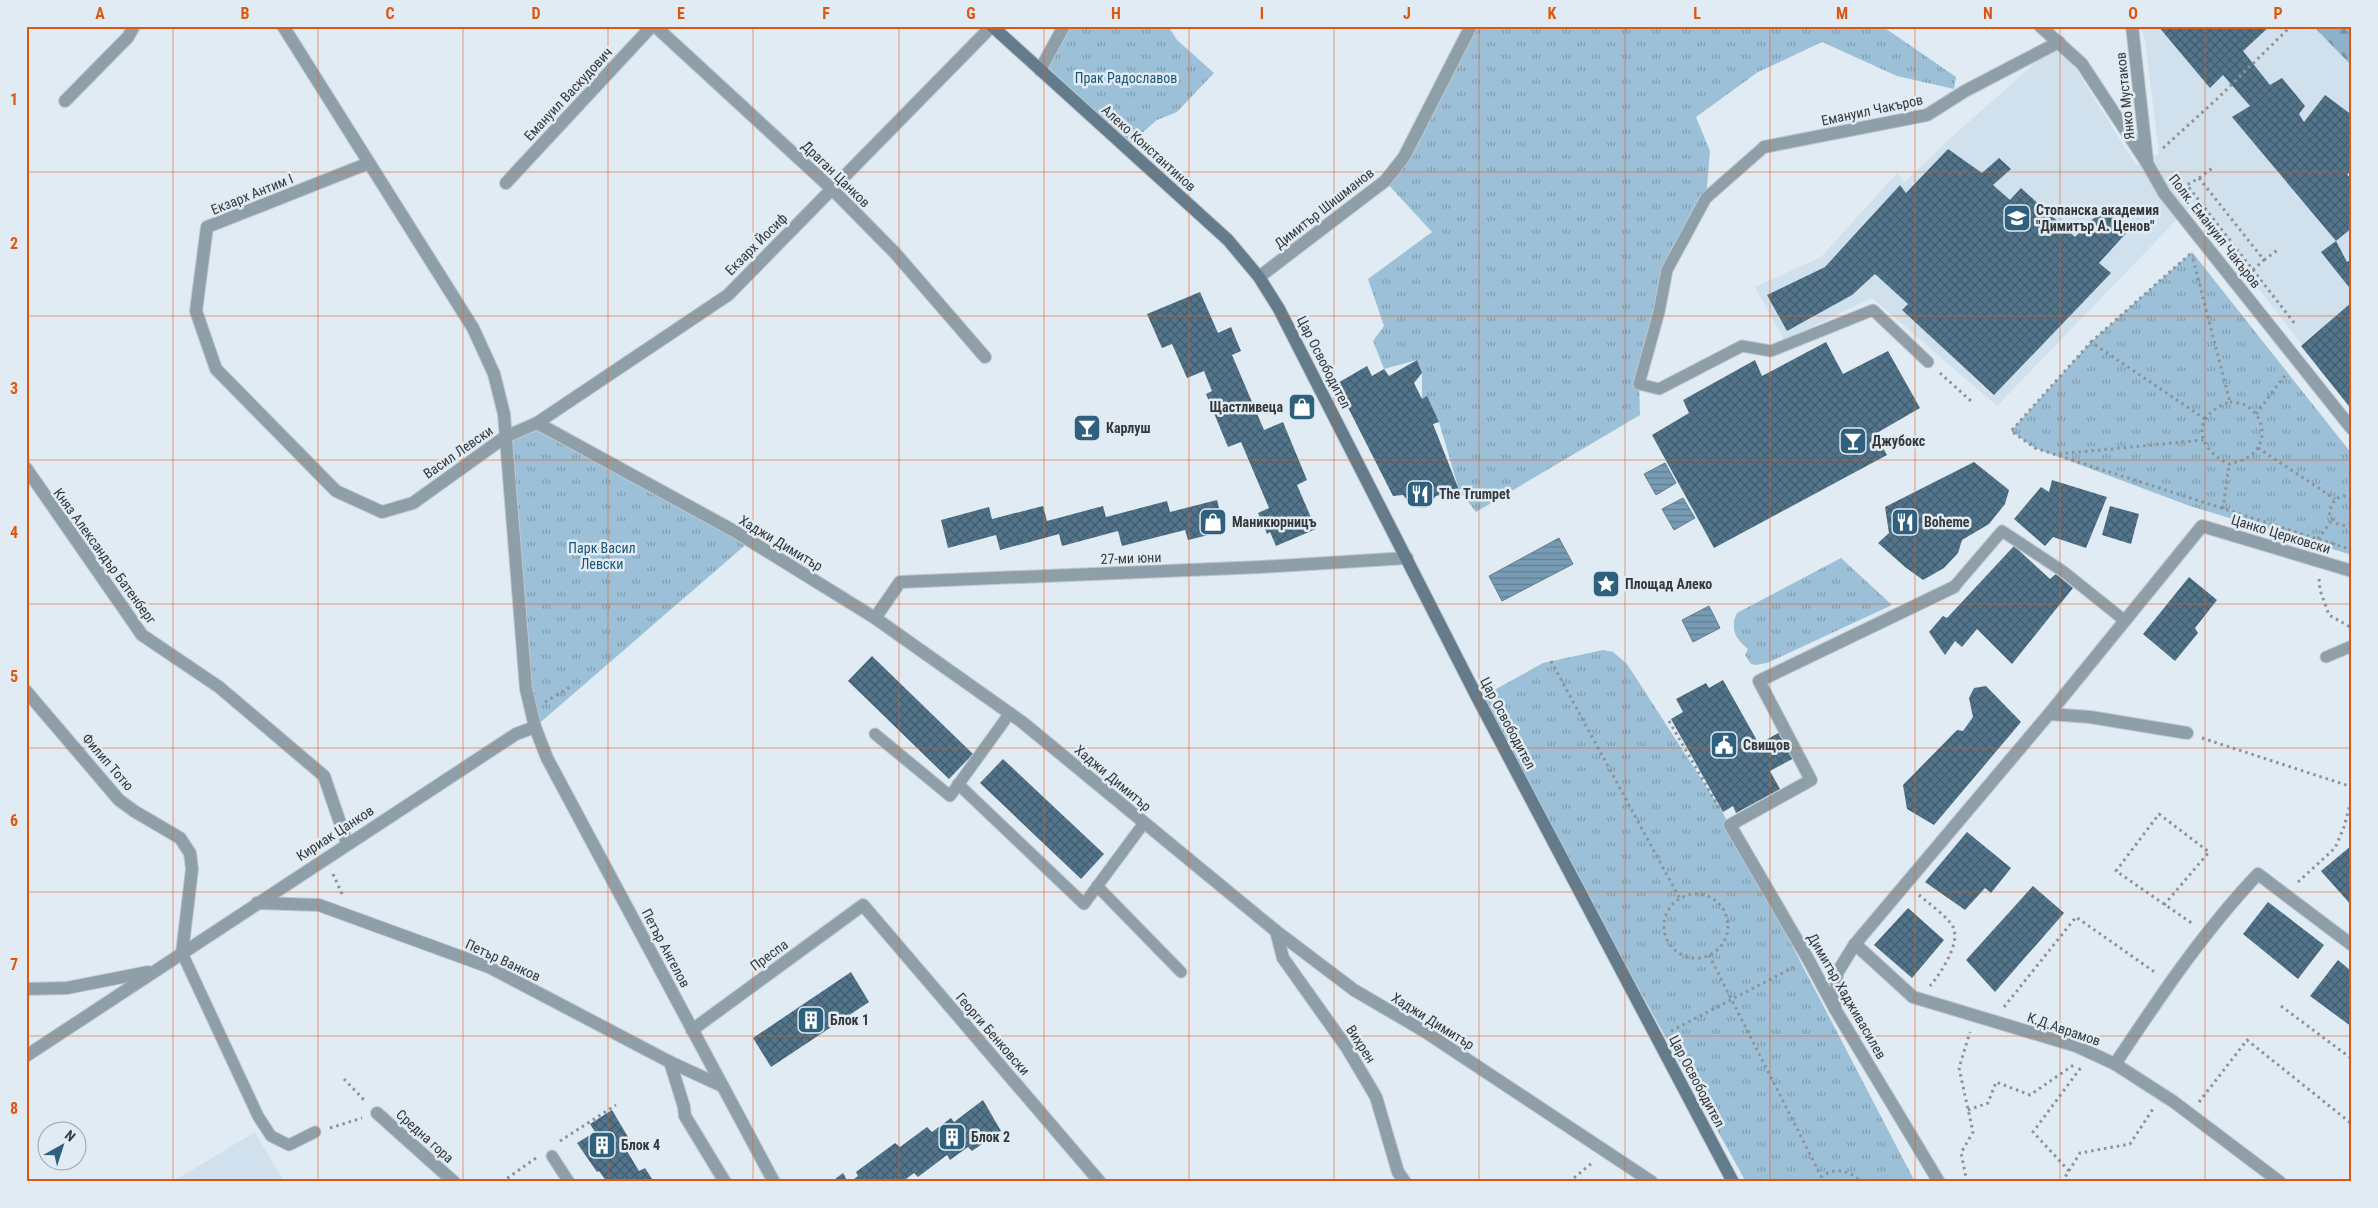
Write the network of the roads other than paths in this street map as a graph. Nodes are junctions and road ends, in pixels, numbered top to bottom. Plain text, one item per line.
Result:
1 (134, 26) edge
2 (283, 26) edge
3 (653, 26) edge
4 (992, 26) edge
5 (1064, 26) edge
6 (1471, 26) edge
7 (2040, 26) edge
8 (2132, 26) edge
9 (2059, 42) junction
10 (1040, 70) junction
11 (65, 101) dead end
12 (1764, 147) joint
13 (2147, 162) junction
14 (369, 163) junction
15 (506, 183) dead end
16 (832, 189) junction
17 (1259, 277) junction
18 (985, 356) dead end
19 (1928, 362) road end
20 (266, 420) joint
21 (537, 423) junction
22 (2352, 429) edge
23 (505, 437) junction
24 (26, 468) edge
25 (1408, 558) junction
26 (2352, 571) edge
27 (1954, 587) joint
28 (875, 618) junction
29 (2124, 620) junction
30 (2352, 646) edge
31 (2326, 657) dead end
32 (26, 691) edge
33 (1010, 713) junction
34 (2048, 714) junction
35 (535, 727) junction
36 (2187, 733) road end
37 (875, 734) dead end
38 (958, 784) junction
39 (1144, 823) junction
40 (347, 843) junction
41 (1097, 886) junction
42 (257, 903) junction
43 (863, 905) joint
44 (1276, 931) junction
45 (1855, 944) junction
46 (2352, 945) edge
47 (182, 953) junction
48 (156, 970) junction
49 (1181, 972) dead end
50 (26, 989) edge
51 (1835, 1009) junction
52 (692, 1030) junction
53 (26, 1056) edge
54 (670, 1062) junction
55 (2115, 1064) junction
56 (722, 1086) junction
57 (377, 1113) road end
58 (315, 1132) road end
59 (552, 1156) dead end
60 (454, 1182) edge
61 (569, 1182) edge
62 (725, 1182) edge
63 (774, 1182) edge
64 (1100, 1182) edge
65 (1405, 1182) edge
66 (1652, 1182) edge
67 (1733, 1182) edge
68 (1939, 1182) edge
69 (2280, 1182) edge

1 - 11 street
2 - 14 street
3 - 15 street, Емануил Васкудович
3 - 16 street, Драган Цанков
4 - 10 street, Алеко Константинов
4 - 16 street, Екзарх Йосиф
5 - 10 street
6 - 17 street, Димитър Шишманов
7 - 9 street, Полк. Емануил Чакъров
8 - 13 street, Янко Мустаков
9 - 12 street, Емануил Чакъров
9 - 13 street, Полк. Емануил Чакъров
10 - 17 street, Алеко Константинов
12 - 19 lane
13 - 22 street, Полк. Емануил Чакъров
14 - 20 street, Екзарх Антим I
14 - 23 street
16 - 18 street, Драган Цанков
16 - 21 street, Екзарх Йосиф
17 - 25 street, Цар Освободител
20 - 23 street, Васил Левски
21 - 23 street, Екзарх Йосиф
21 - 28 street, Хаджи Димитър
23 - 35 street, Васил Левски
24 - 40 street, Княз Александър Батенберг
25 - 28 street, 27-ми юни
25 - 67 street, Цар Освободител
26 - 29 street, Цанко Церковски
27 - 29 lane
27 - 51 street, Димитър Хадживасилев
28 - 33 street, Хаджи Димитър
29 - 34 street
30 - 31 lane
32 - 47 street, Филип Тотю
33 - 38 lane
33 - 39 street, Хаджи Димитър
34 - 36 street
34 - 45 street
35 - 40 street, Кириак Цанков
35 - 52 street, Петър Ангелов
37 - 38 lane
38 - 41 lane
39 - 41 lane
39 - 44 street, Хаджи Димитър
40 - 42 street, Кириак Цанков
41 - 49 lane
42 - 47 street, Кириак Цанков
42 - 54 street, Петър Ванков
43 - 52 street, Преспа
43 - 64 street, Георги Бенковски
44 - 65 street, Вихрен
44 - 66 street, Хаджи Димитър
45 - 51 street
45 - 55 street, К.Д.Аврамов
46 - 55 street
47 - 48 street, Кириак Цанков
47 - 58 lane
48 - 50 street, Кириак Цанков
48 - 53 street, Кириак Цанков
51 - 68 street, Димитър Хадживасилев
52 - 56 street, Петър Ангелов
54 - 56 street, Петър Ванков
54 - 62 street
55 - 69 street, К.Д.Аврамов
56 - 63 street, Петър Ангелов
57 - 60 street, Средна гора
59 - 61 lane

